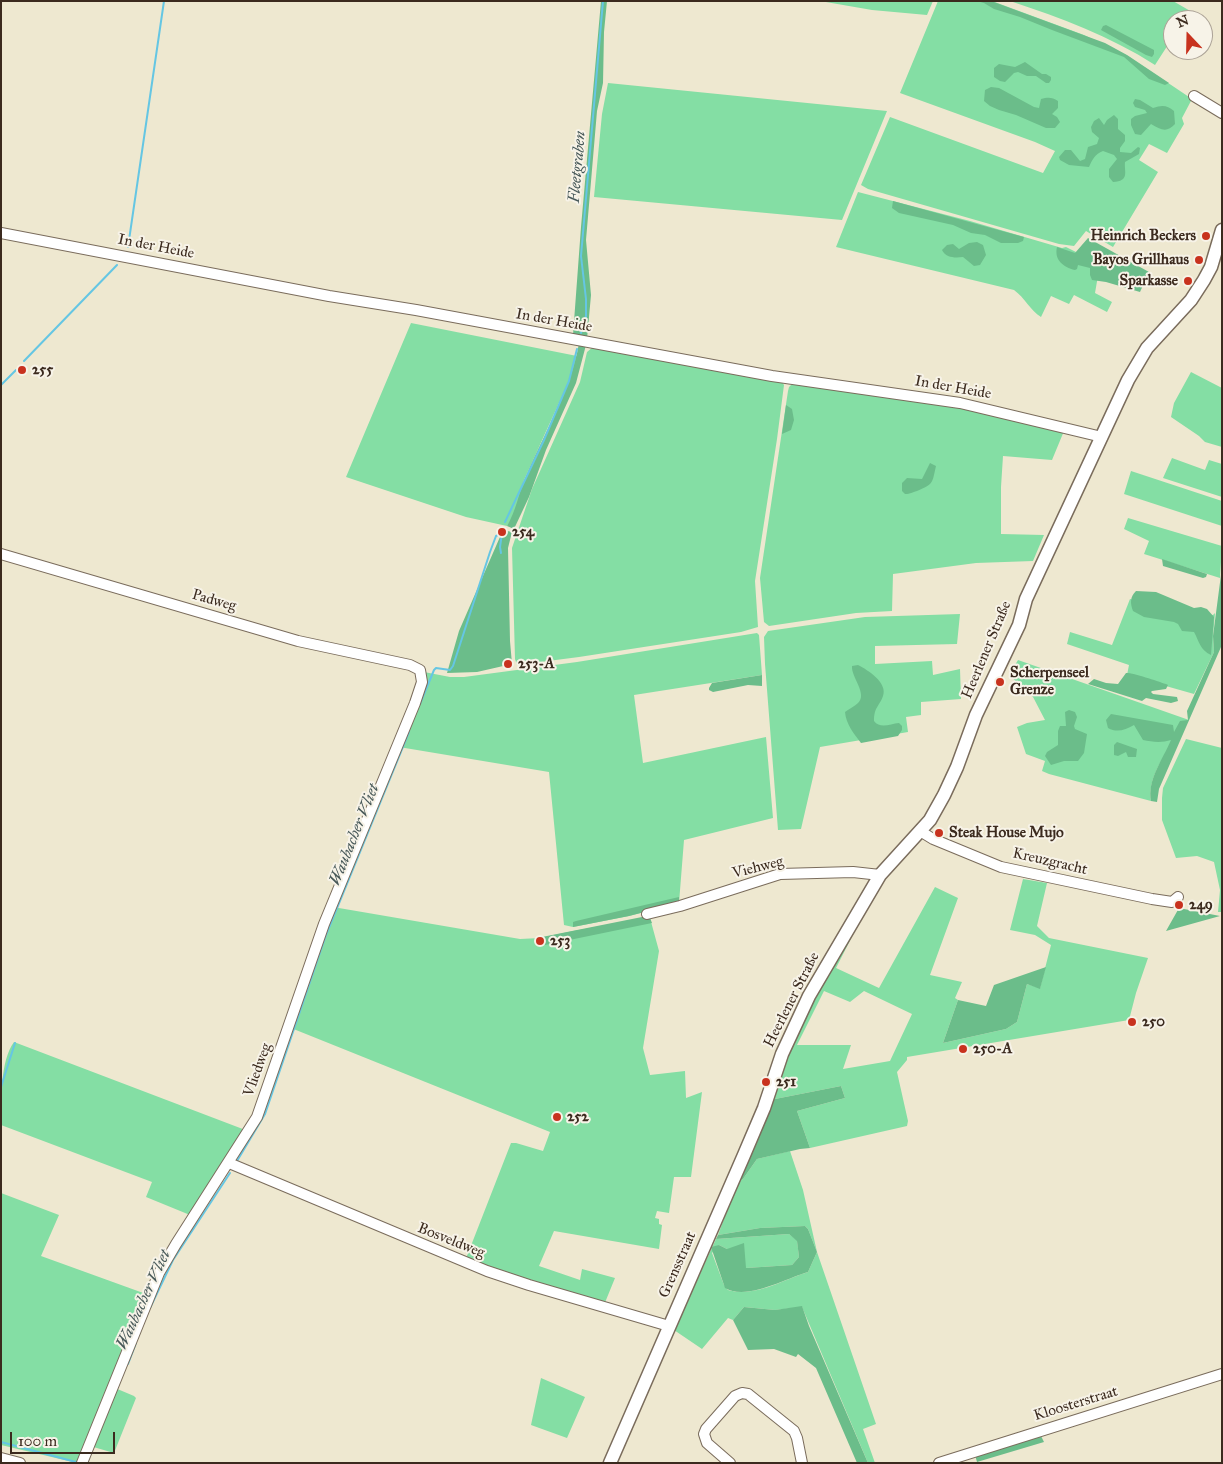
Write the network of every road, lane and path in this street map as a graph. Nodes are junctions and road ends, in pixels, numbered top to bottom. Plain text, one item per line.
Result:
1 (1194, 96) dead end
2 (1222, 113) edge
3 (1222, 230) edge
4 (1, 233) edge
5 (1102, 437) junction
6 (1, 554) edge
7 (420, 670) joint
8 (920, 831) junction
9 (880, 875) junction
10 (1178, 897) dead end
11 (647, 914) dead end
12 (773, 1079) joint
13 (229, 1163) junction
14 (669, 1326) junction
15 (1222, 1374) edge
16 (972, 1452) junction
17 (1, 1458) edge
18 (20, 1463) edge
19 (82, 1463) edge
20 (610, 1463) edge
21 (730, 1463) edge
22 (802, 1463) edge
23 (939, 1463) edge
24 (976, 1463) edge

1 - 2 street
3 - 5 main road, Heerlener Straße
4 - 5 street, In der Heide
5 - 8 main road, Heerlener Straße
6 - 7 street, Padweg
7 - 13 street, Vliedweg
8 - 9 main road, Heerlener Straße
8 - 10 street, Kreuzgracht
9 - 11 street, Viehweg
9 - 12 main road, Heerlener Straße
12 - 14 main road, Grensstraat
13 - 14 street, Bosveldweg
13 - 19 street, Vliedweg
14 - 20 main road, Grensstraat
15 - 16 street, Kloosterstraat
16 - 23 street, Kloosterstraat
16 - 24 street
17 - 18 street
21 - 22 street

